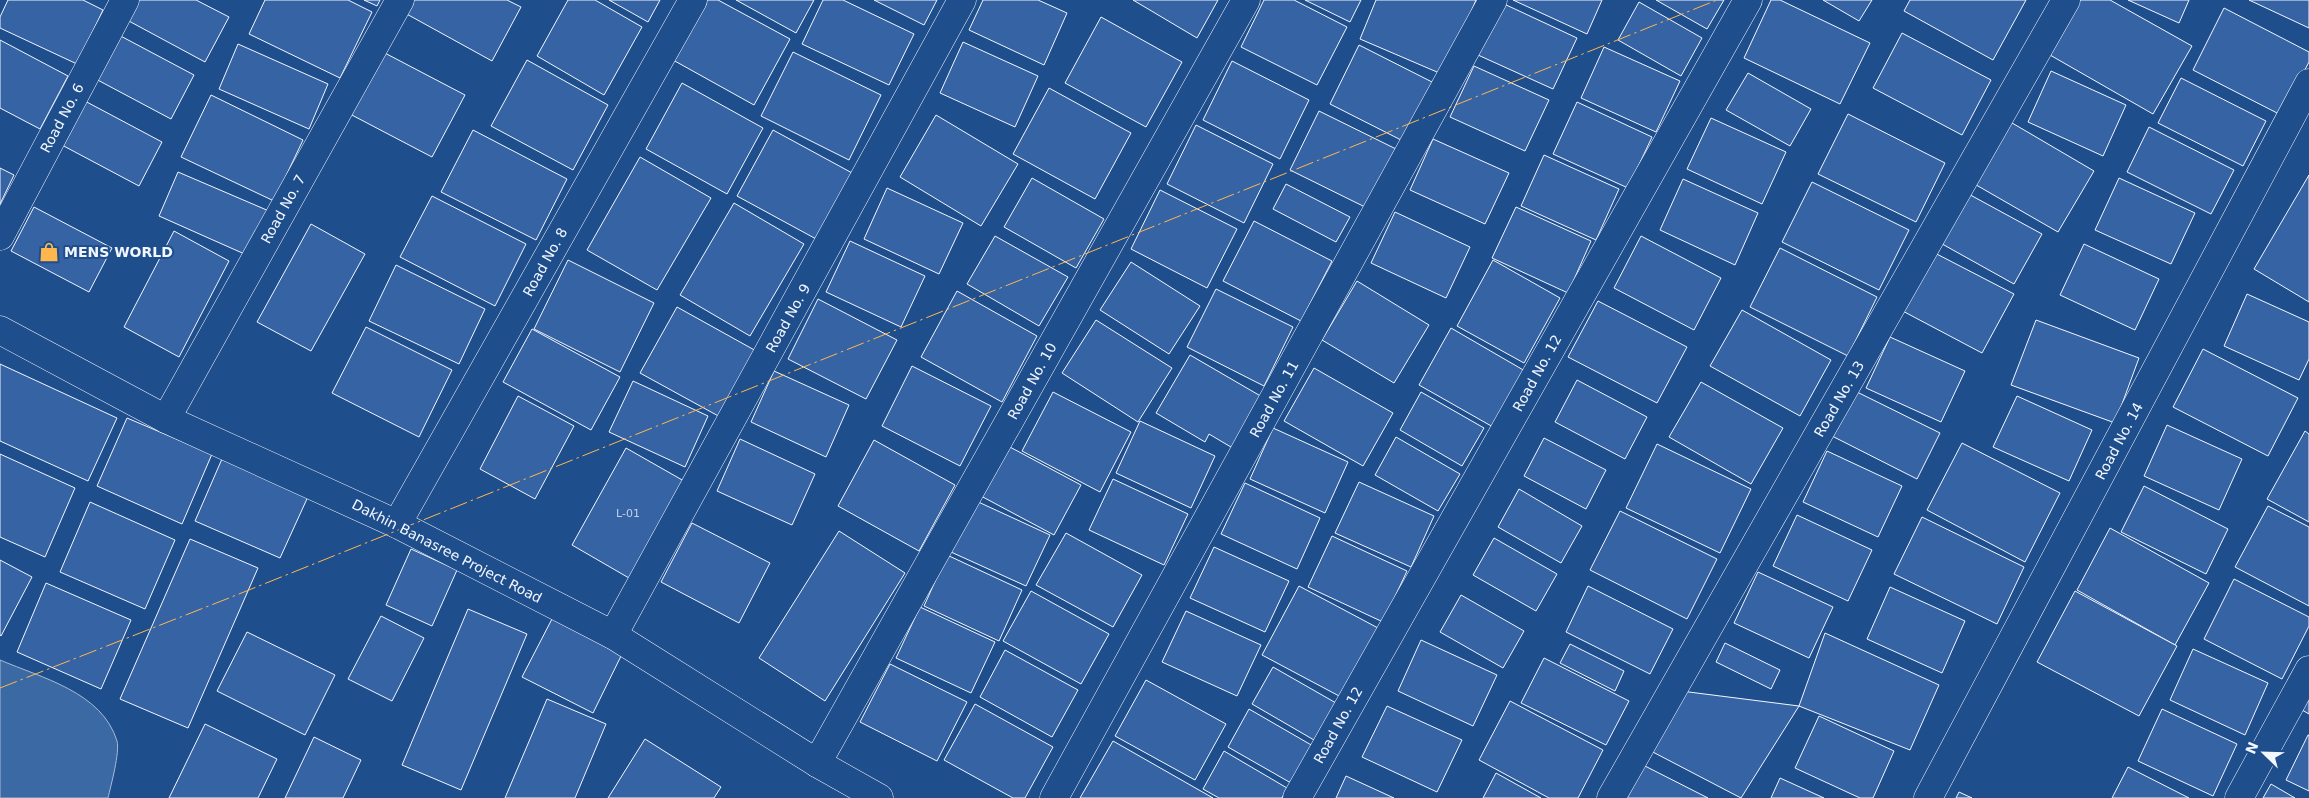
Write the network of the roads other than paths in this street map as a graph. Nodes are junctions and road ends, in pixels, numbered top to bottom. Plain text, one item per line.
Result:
1 (124, 0) edge
2 (400, 0) edge
3 (693, 0) edge
4 (962, 0) edge
5 (1246, 0) edge
6 (1493, 0) edge
7 (1748, 0) edge
8 (2066, 0) edge
9 (2309, 83) edge
10 (0, 236) edge
11 (0, 330) edge
12 (166, 419) junction
13 (398, 524) junction
14 (613, 635) junction
15 (2309, 670) edge
16 (817, 763) junction
17 (879, 798) edge
18 (1054, 798) edge
19 (1297, 798) edge
20 (1611, 798) edge
21 (1928, 798) edge
22 (2239, 798) edge

1 - 10 street, Road No. 6
2 - 12 street, Road No. 7
3 - 13 street, Road No. 8
4 - 14 street, Road No. 9
5 - 16 street, Road No. 10
6 - 18 street, Road No. 11
7 - 19 street, Road No. 12
8 - 20 street, Road No. 13
9 - 21 street, Road No. 14
11 - 12 street, Dakhin Banasree Project Road
12 - 13 street, Dakhin Banasree Project Road
13 - 14 street, Dakhin Banasree Project Road
14 - 16 street, Dakhin Banasree Project Road
15 - 22 street
16 - 17 street, Dakhin Banasree Project Road

